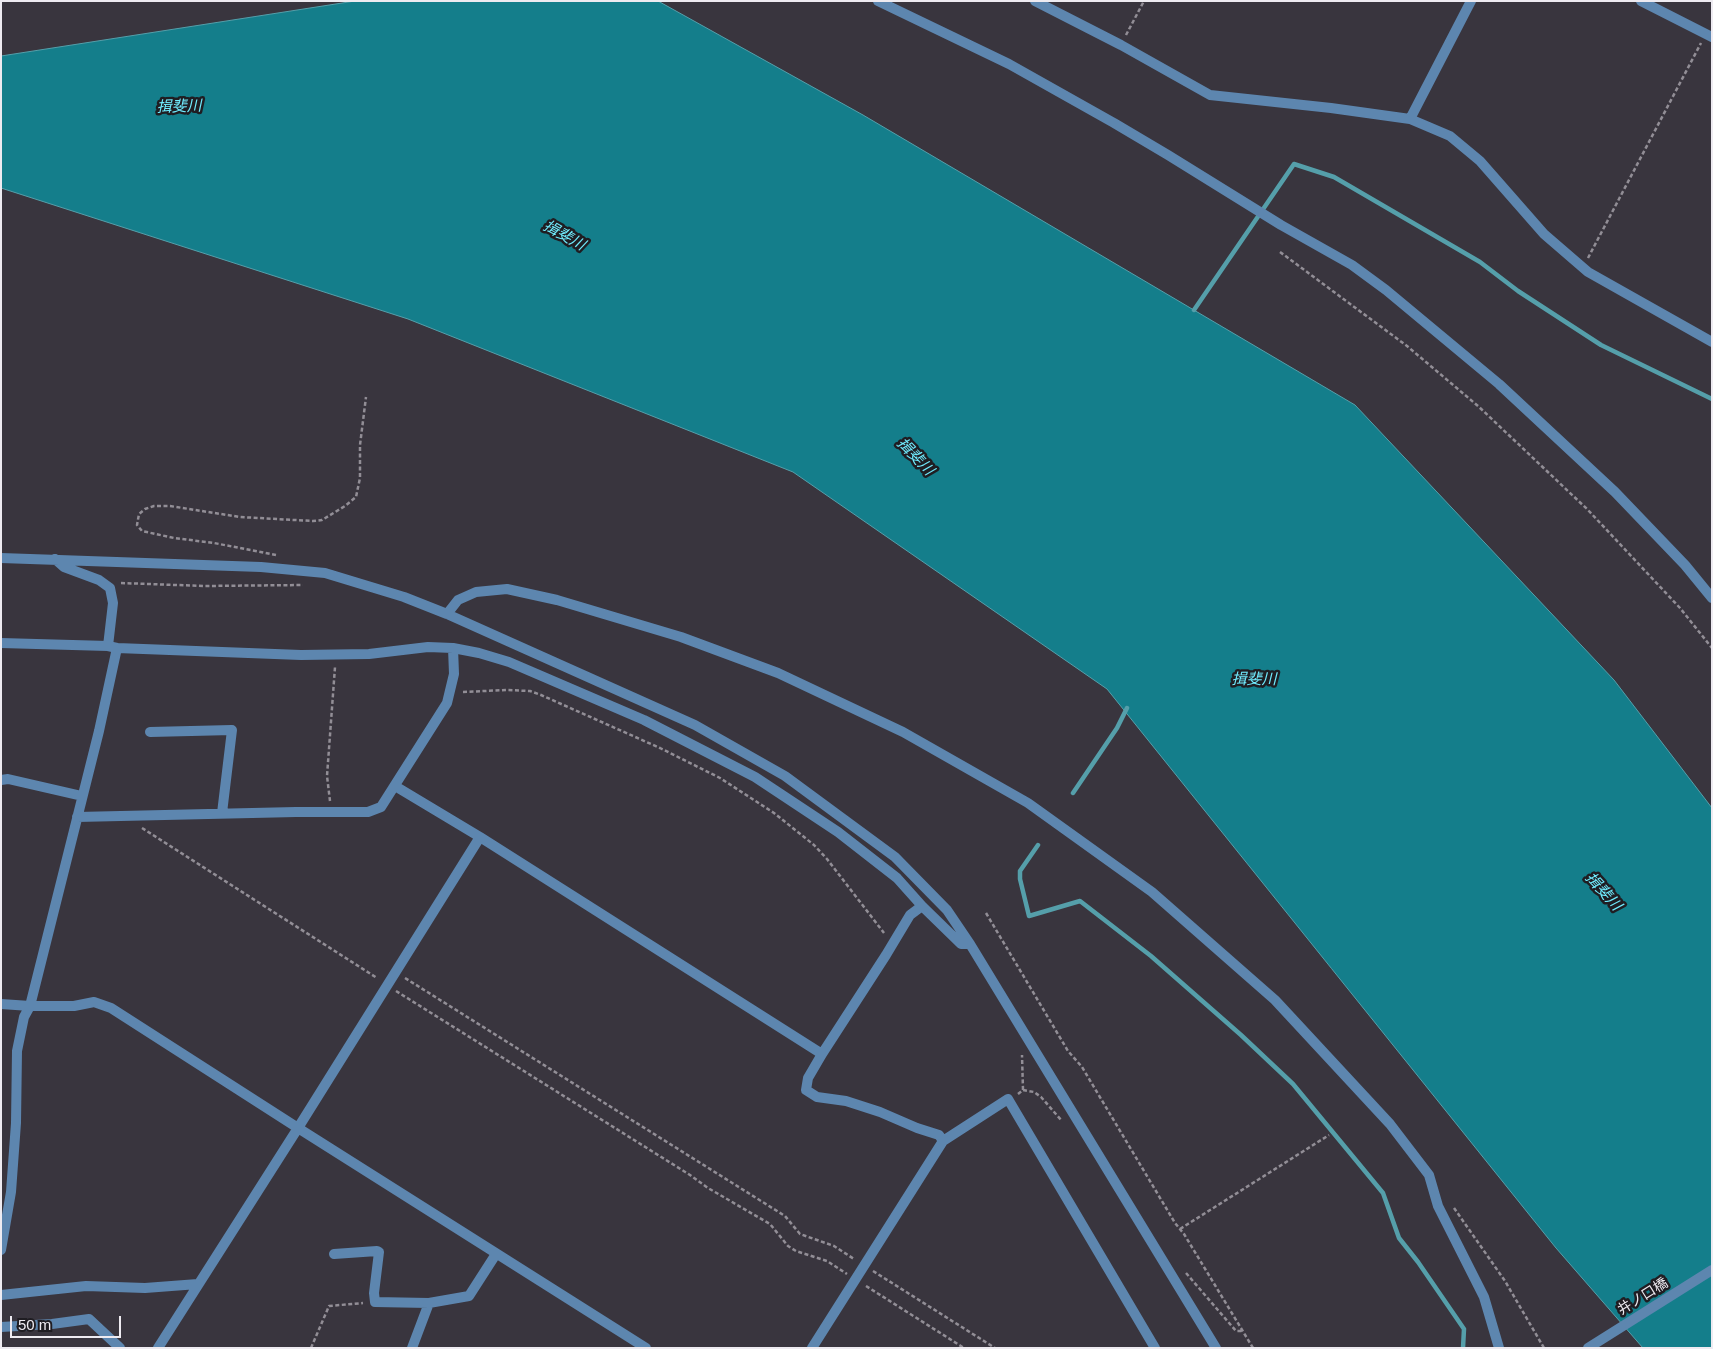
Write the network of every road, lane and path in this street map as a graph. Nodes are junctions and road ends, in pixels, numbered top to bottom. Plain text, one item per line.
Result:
1 (878, 1) edge
2 (1035, 1) edge
3 (1144, 1) edge
4 (1471, 1) edge
5 (1641, 1) edge
6 (1709, 36) edge
7 (1120, 45) junction
8 (1410, 119) junction
9 (1280, 252) dead end
10 (1583, 268) junction
11 (1712, 342) edge
12 (366, 397) dead end
13 (277, 555) dead end
14 (1, 558) edge
15 (55, 559) junction
16 (310, 585) dead end
17 (110, 588) junction
18 (1712, 598) edge
19 (447, 614) junction
20 (1, 644) edge
21 (112, 647) junction
22 (452, 648) junction
23 (1712, 648) edge
24 (336, 655) junction
25 (450, 692) junction
26 (150, 732) dead end
27 (1, 780) edge
28 (396, 786) junction
29 (82, 796) junction
30 (332, 812) junction
31 (222, 813) junction
32 (76, 817) junction
33 (125, 817) junction
34 (480, 838) junction
35 (922, 906) junction
36 (986, 913) dead end
37 (893, 944) junction
38 (970, 944) junction
39 (395, 972) junction
40 (387, 985) junction
41 (1, 1004) edge
42 (30, 1006) junction
43 (1021, 1049) dead end
44 (822, 1054) junction
45 (1024, 1090) junction
46 (1010, 1102) junction
47 (1064, 1123) dead end
48 (298, 1128) junction
49 (1329, 1136) dead end
50 (943, 1141) junction
51 (1452, 1206) dead end
52 (1180, 1229) junction
53 (1, 1250) edge
54 (334, 1254) dead end
55 (496, 1254) junction
56 (864, 1266) junction
57 (1712, 1270) edge
58 (1185, 1272) dead end
59 (855, 1279) junction
60 (198, 1284) junction
61 (1, 1295) edge
62 (375, 1302) junction
63 (429, 1303) junction
64 (1, 1327) edge
65 (1243, 1331) junction
66 (120, 1348) edge
67 (158, 1348) edge
68 (311, 1348) edge
69 (412, 1348) edge
70 (646, 1348) edge
71 (812, 1348) edge
72 (964, 1348) edge
73 (995, 1348) edge
74 (1155, 1348) edge
75 (1216, 1348) edge
76 (1253, 1348) edge
77 (1499, 1348) edge
78 (1544, 1348) edge
79 (1588, 1348) edge

1 - 18 street
2 - 7 street
3 - 7 path
4 - 8 street
5 - 6 street
6 - 10 path
7 - 8 street
8 - 10 street
9 - 23 path
10 - 11 street
12 - 13 path
14 - 15 street
15 - 17 street
15 - 19 street
16 - 17 path
17 - 21 street
19 - 38 street
19 - 77 street
20 - 21 street
21 - 24 street
21 - 29 street
22 - 24 street
22 - 25 street
22 - 35 street
24 - 30 path
25 - 28 street
25 - 37 path
26 - 31 street
27 - 29 street
28 - 30 street
28 - 34 street
29 - 32 street
30 - 31 street
31 - 33 street
32 - 33 street
32 - 42 street
33 - 40 path
34 - 39 street
34 - 44 street
35 - 37 street
35 - 38 street
36 - 52 path
37 - 44 street
38 - 75 street
39 - 40 street
39 - 56 path
40 - 48 street
40 - 59 path
41 - 42 street
42 - 48 street
42 - 53 street
43 - 45 path
44 - 50 street
45 - 46 path
45 - 47 path
46 - 50 street
46 - 74 street
48 - 55 street
48 - 60 street
49 - 52 path
50 - 56 street
51 - 78 path
52 - 65 path
54 - 62 street
55 - 63 street
55 - 70 street
56 - 59 street
56 - 73 path
57 - 79 street, 井ノ口橋
58 - 65 path
59 - 71 street
59 - 72 path
60 - 61 street
60 - 67 street
62 - 63 street
62 - 68 path
63 - 69 street
64 - 66 street
65 - 76 path

